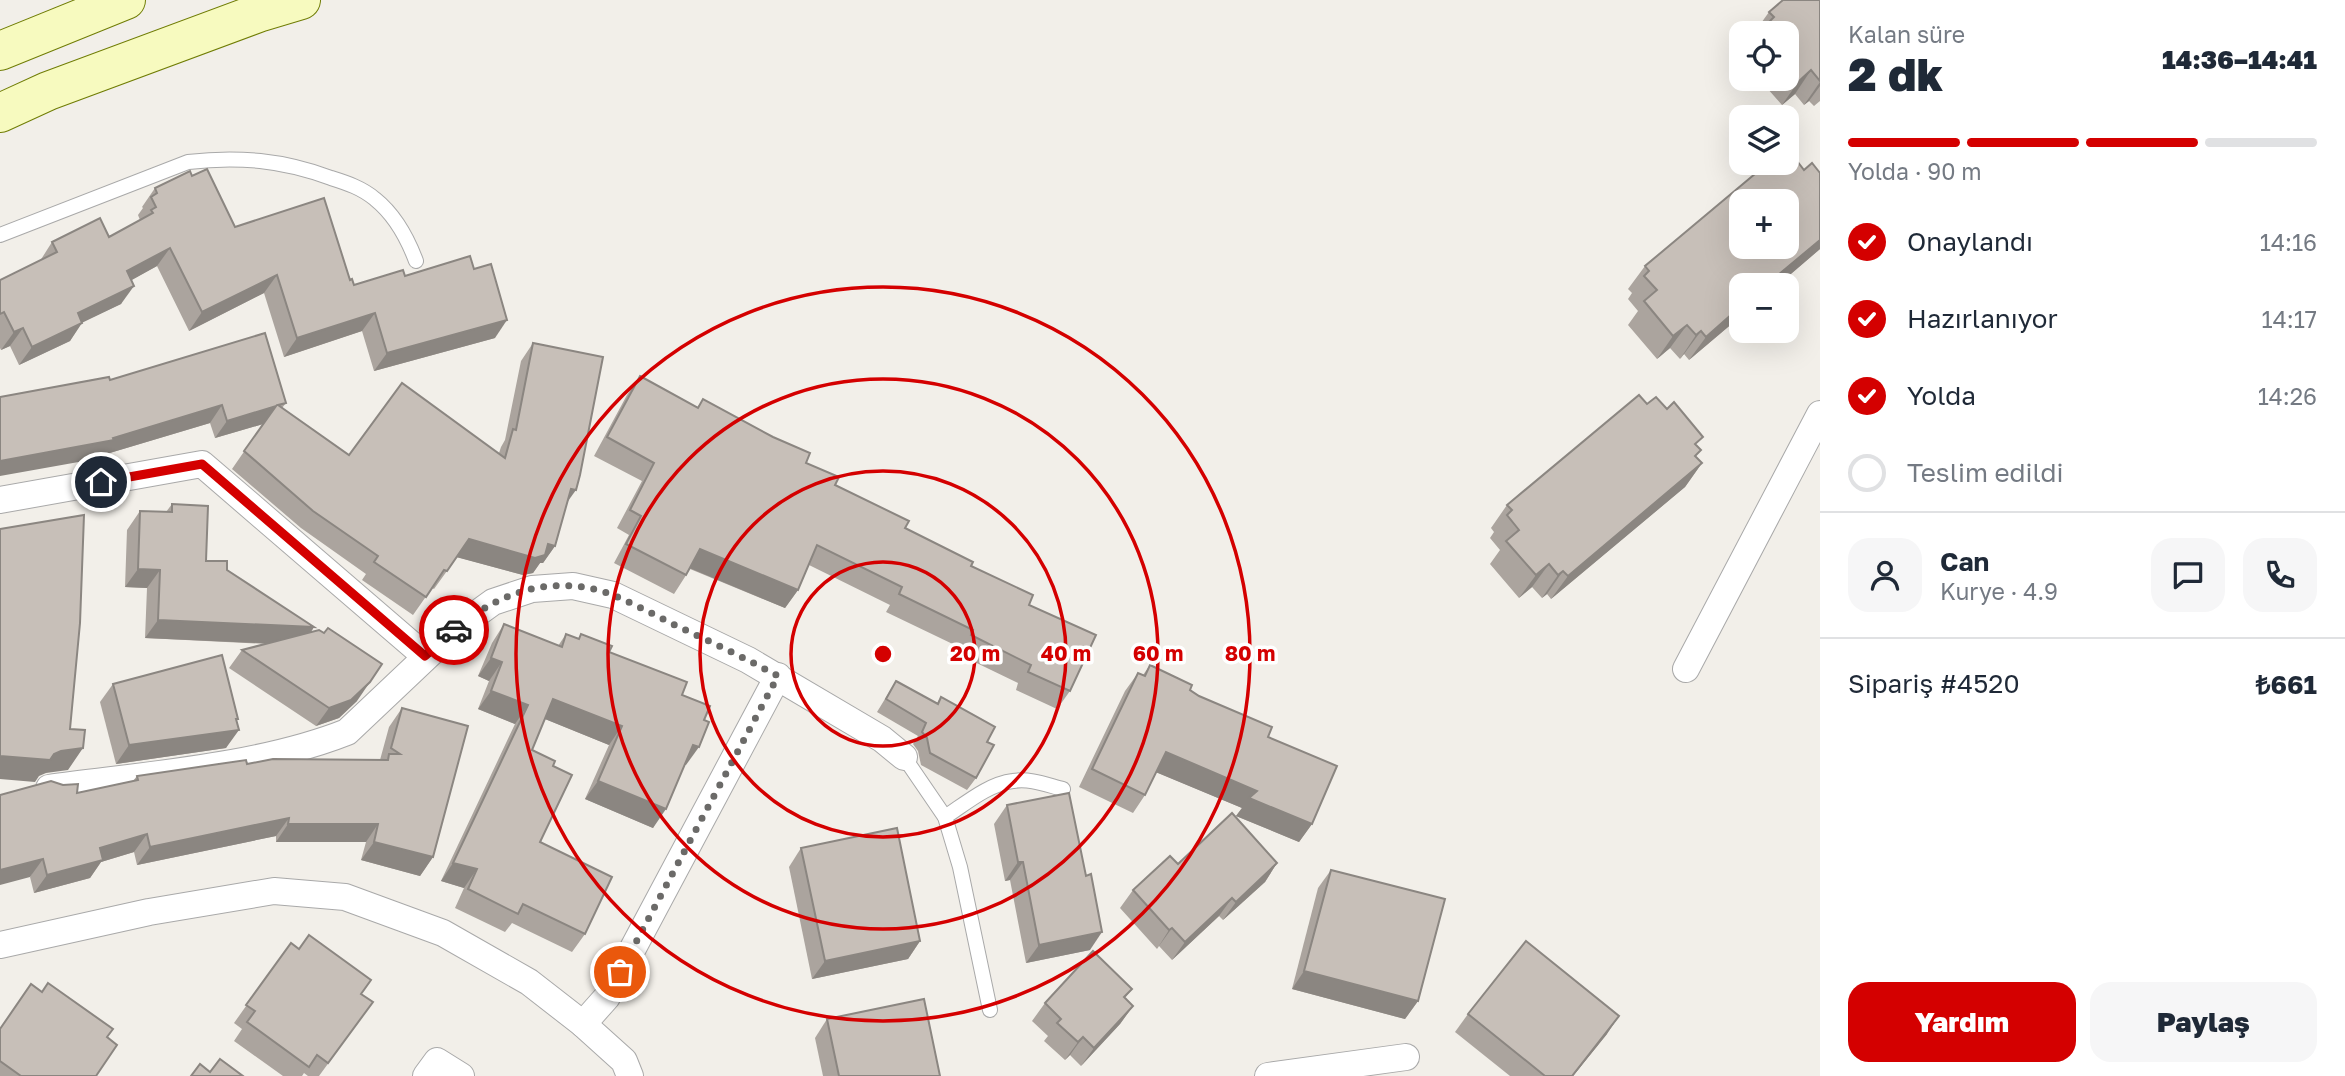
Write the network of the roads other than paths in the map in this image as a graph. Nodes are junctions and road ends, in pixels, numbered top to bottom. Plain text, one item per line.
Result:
1 (126, 0) edge
2 (301, 0) edge
3 (0, 51) edge
4 (0, 113) edge
5 (0, 235) edge
6 (416, 261) dead end
7 (1820, 414) edge
8 (0, 500) edge
9 (425, 656) junction
10 (1686, 669) dead end
11 (778, 676) junction
12 (904, 757) joint
13 (49, 788) edge
14 (1063, 789) dead end
15 (945, 817) junction
16 (0, 945) edge
17 (990, 1010) dead end
18 (583, 1024) junction
19 (1406, 1057) dead end
20 (426, 1076) edge
21 (461, 1076) edge
22 (630, 1076) edge
23 (1268, 1076) edge

1 - 3 street
2 - 4 street
5 - 6 lane
7 - 10 street
8 - 9 street
9 - 11 street
9 - 13 street
11 - 12 street
11 - 18 street
12 - 15 lane
14 - 15 lane
15 - 17 lane
16 - 18 street
18 - 22 street
19 - 23 street
20 - 21 street

